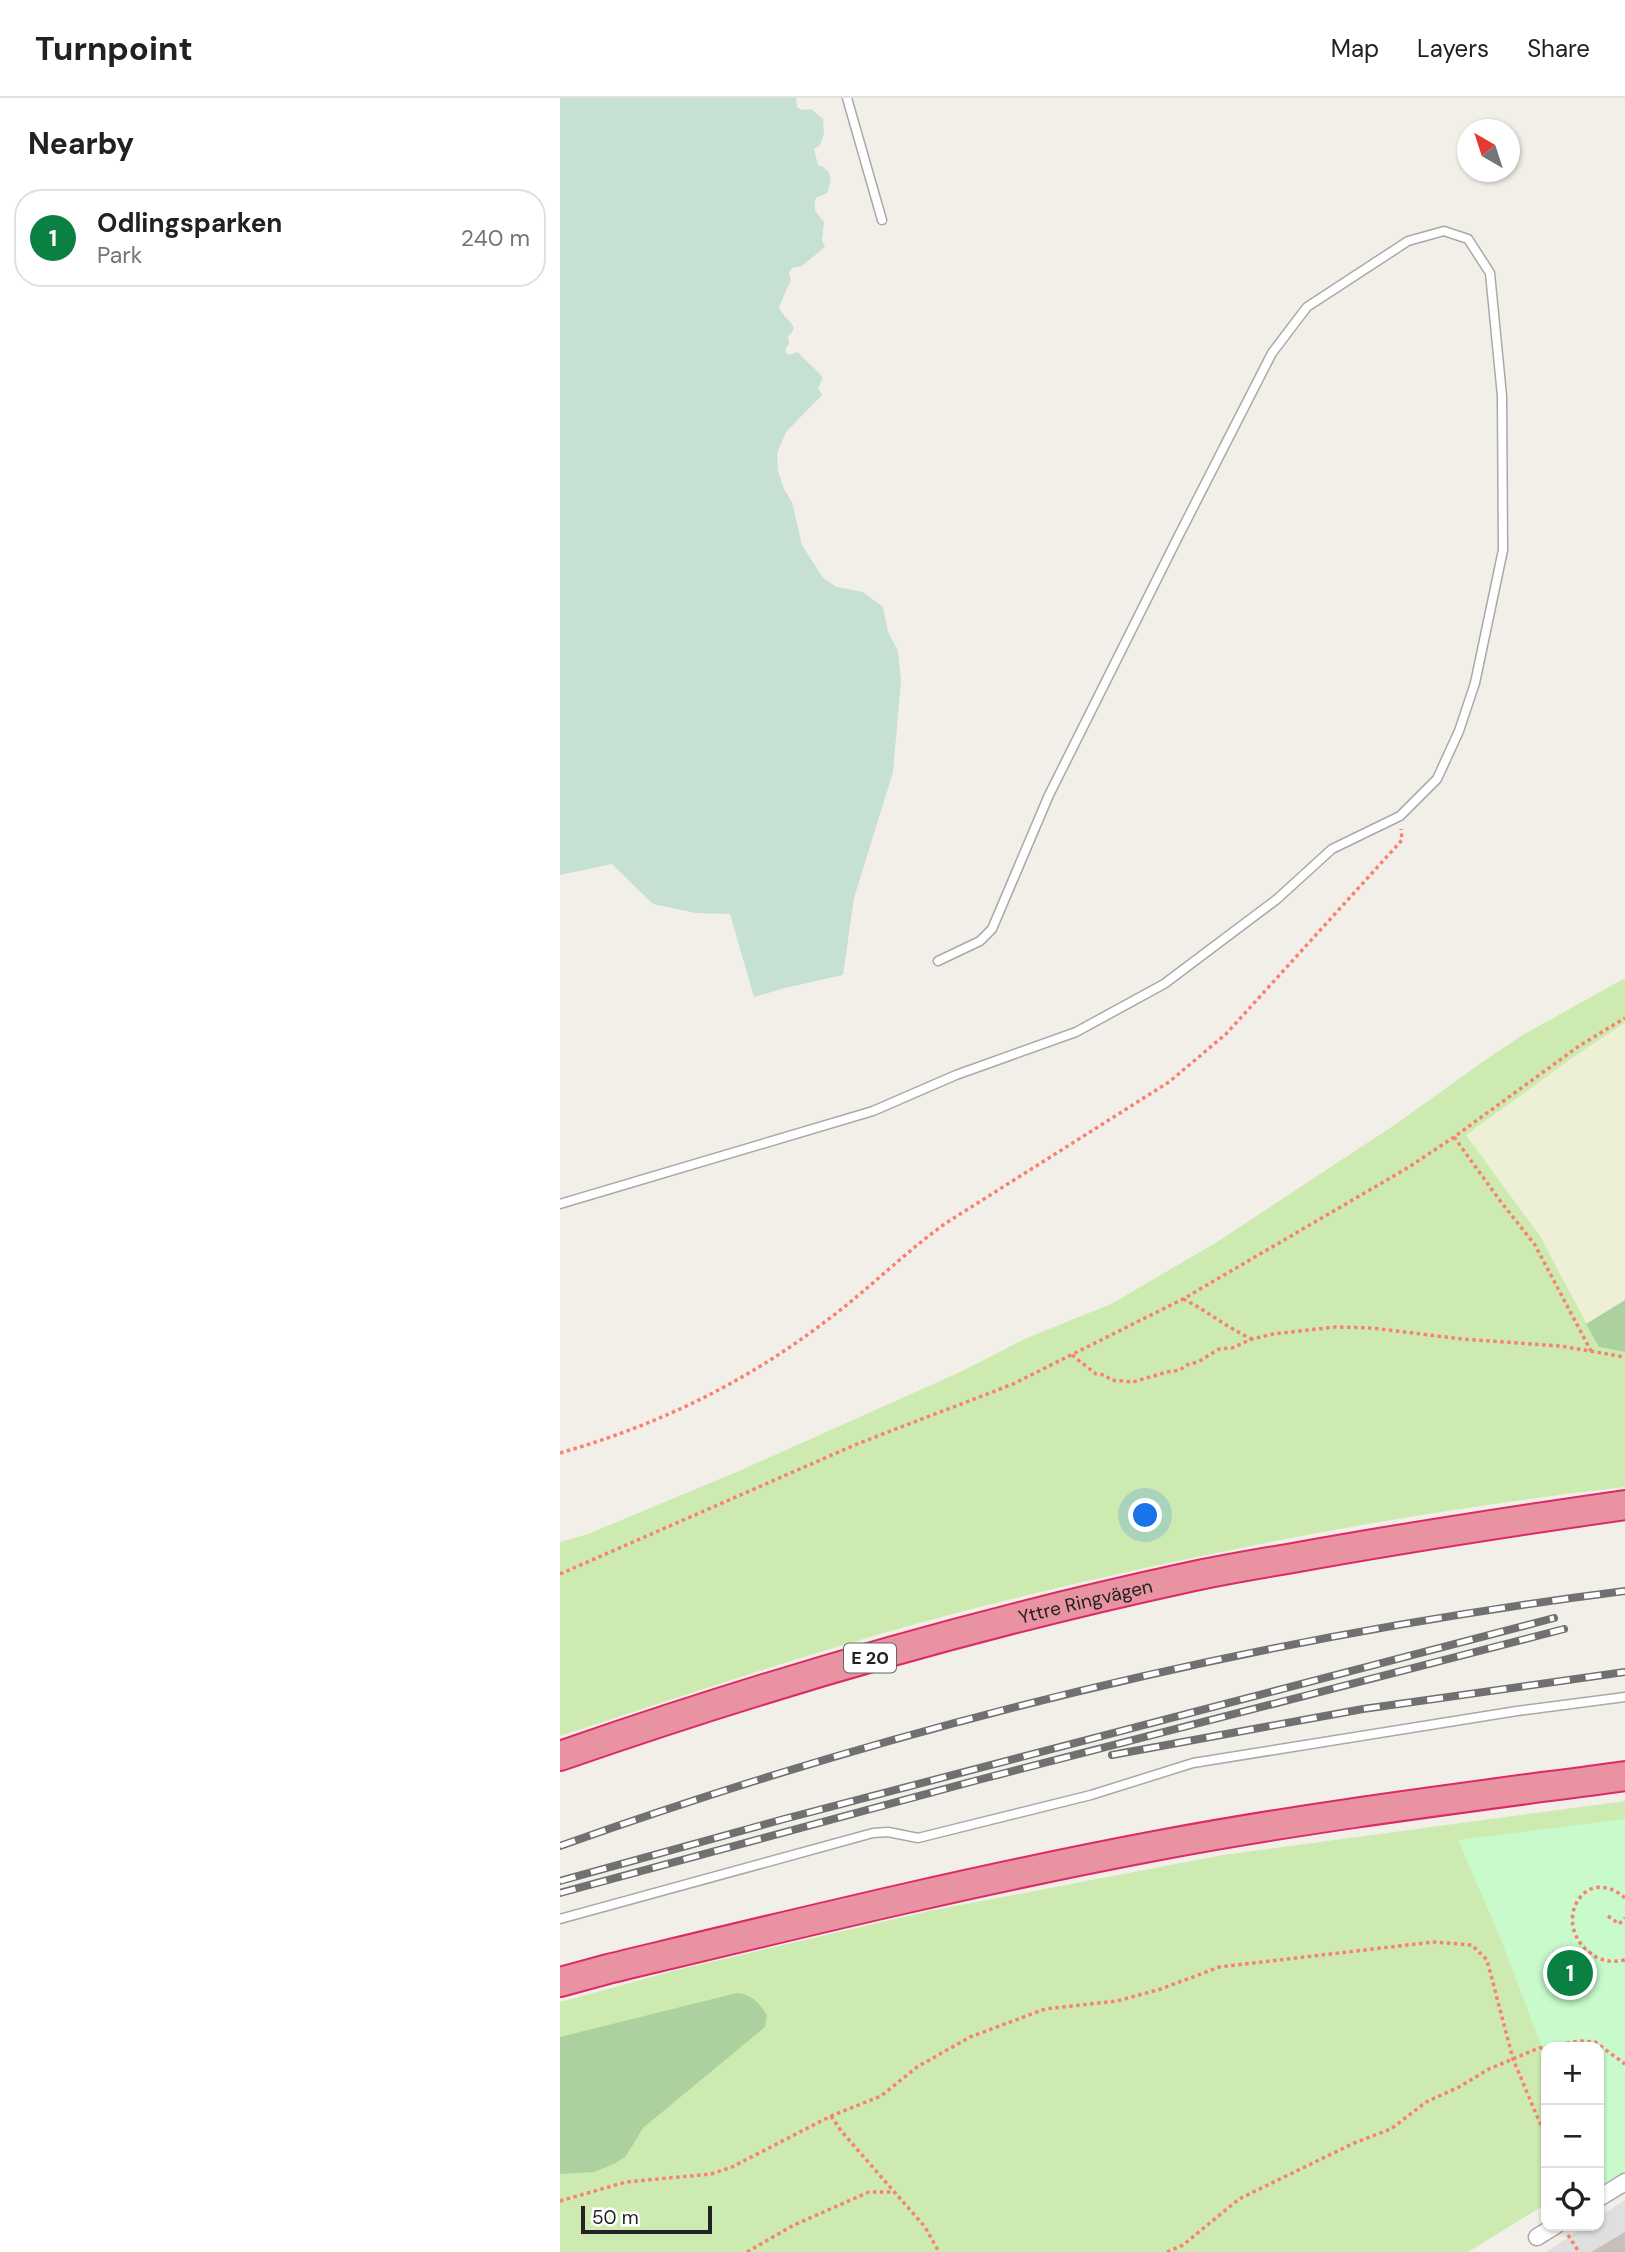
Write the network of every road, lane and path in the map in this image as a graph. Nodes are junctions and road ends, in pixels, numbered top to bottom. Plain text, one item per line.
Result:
1 (847, 98) edge
2 (882, 220) dead end
3 (1400, 817) junction
4 (938, 961) dead end
5 (1625, 1018) edge
6 (1454, 1137) junction
7 (560, 1204) edge
8 (1183, 1299) junction
9 (1252, 1339) junction
10 (1591, 1351) junction
11 (1072, 1355) junction
12 (1625, 1357) edge
13 (560, 1453) edge
14 (1625, 1505) edge
15 (560, 1574) edge
16 (1625, 1697) edge
17 (560, 1756) edge
18 (1625, 1776) edge
19 (1625, 1898) edge
20 (1608, 1916) dead end
21 (1625, 1918) edge
22 (560, 1919) edge
23 (1625, 1961) edge
24 (560, 1982) edge
25 (1513, 2059) junction
26 (1625, 2064) edge
27 (831, 2116) junction
28 (1541, 2124) edge
29 (1625, 2182) edge
30 (894, 2192) junction
31 (1604, 2195) edge
32 (560, 2201) edge
33 (1550, 2231) edge
34 (1562, 2231) edge
35 (1537, 2237) dead end
36 (747, 2252) edge
37 (939, 2252) edge
38 (1167, 2252) edge
39 (1579, 2252) edge

1 - 2 lane
3 - 4 lane
3 - 7 lane
3 - 13 path
5 - 6 path
6 - 8 path
6 - 10 path
8 - 9 path
8 - 11 path
9 - 10 path
9 - 11 path
10 - 12 path
11 - 15 path
14 - 17 highway, Yttre Ringvägen / E 20
16 - 22 lane
18 - 24 highway
19 - 23 path
20 - 21 path
25 - 26 path
25 - 27 path
25 - 28 path
25 - 38 path
27 - 30 path
27 - 32 path
29 - 31 street
30 - 36 path
30 - 37 path
33 - 35 street
34 - 39 path

